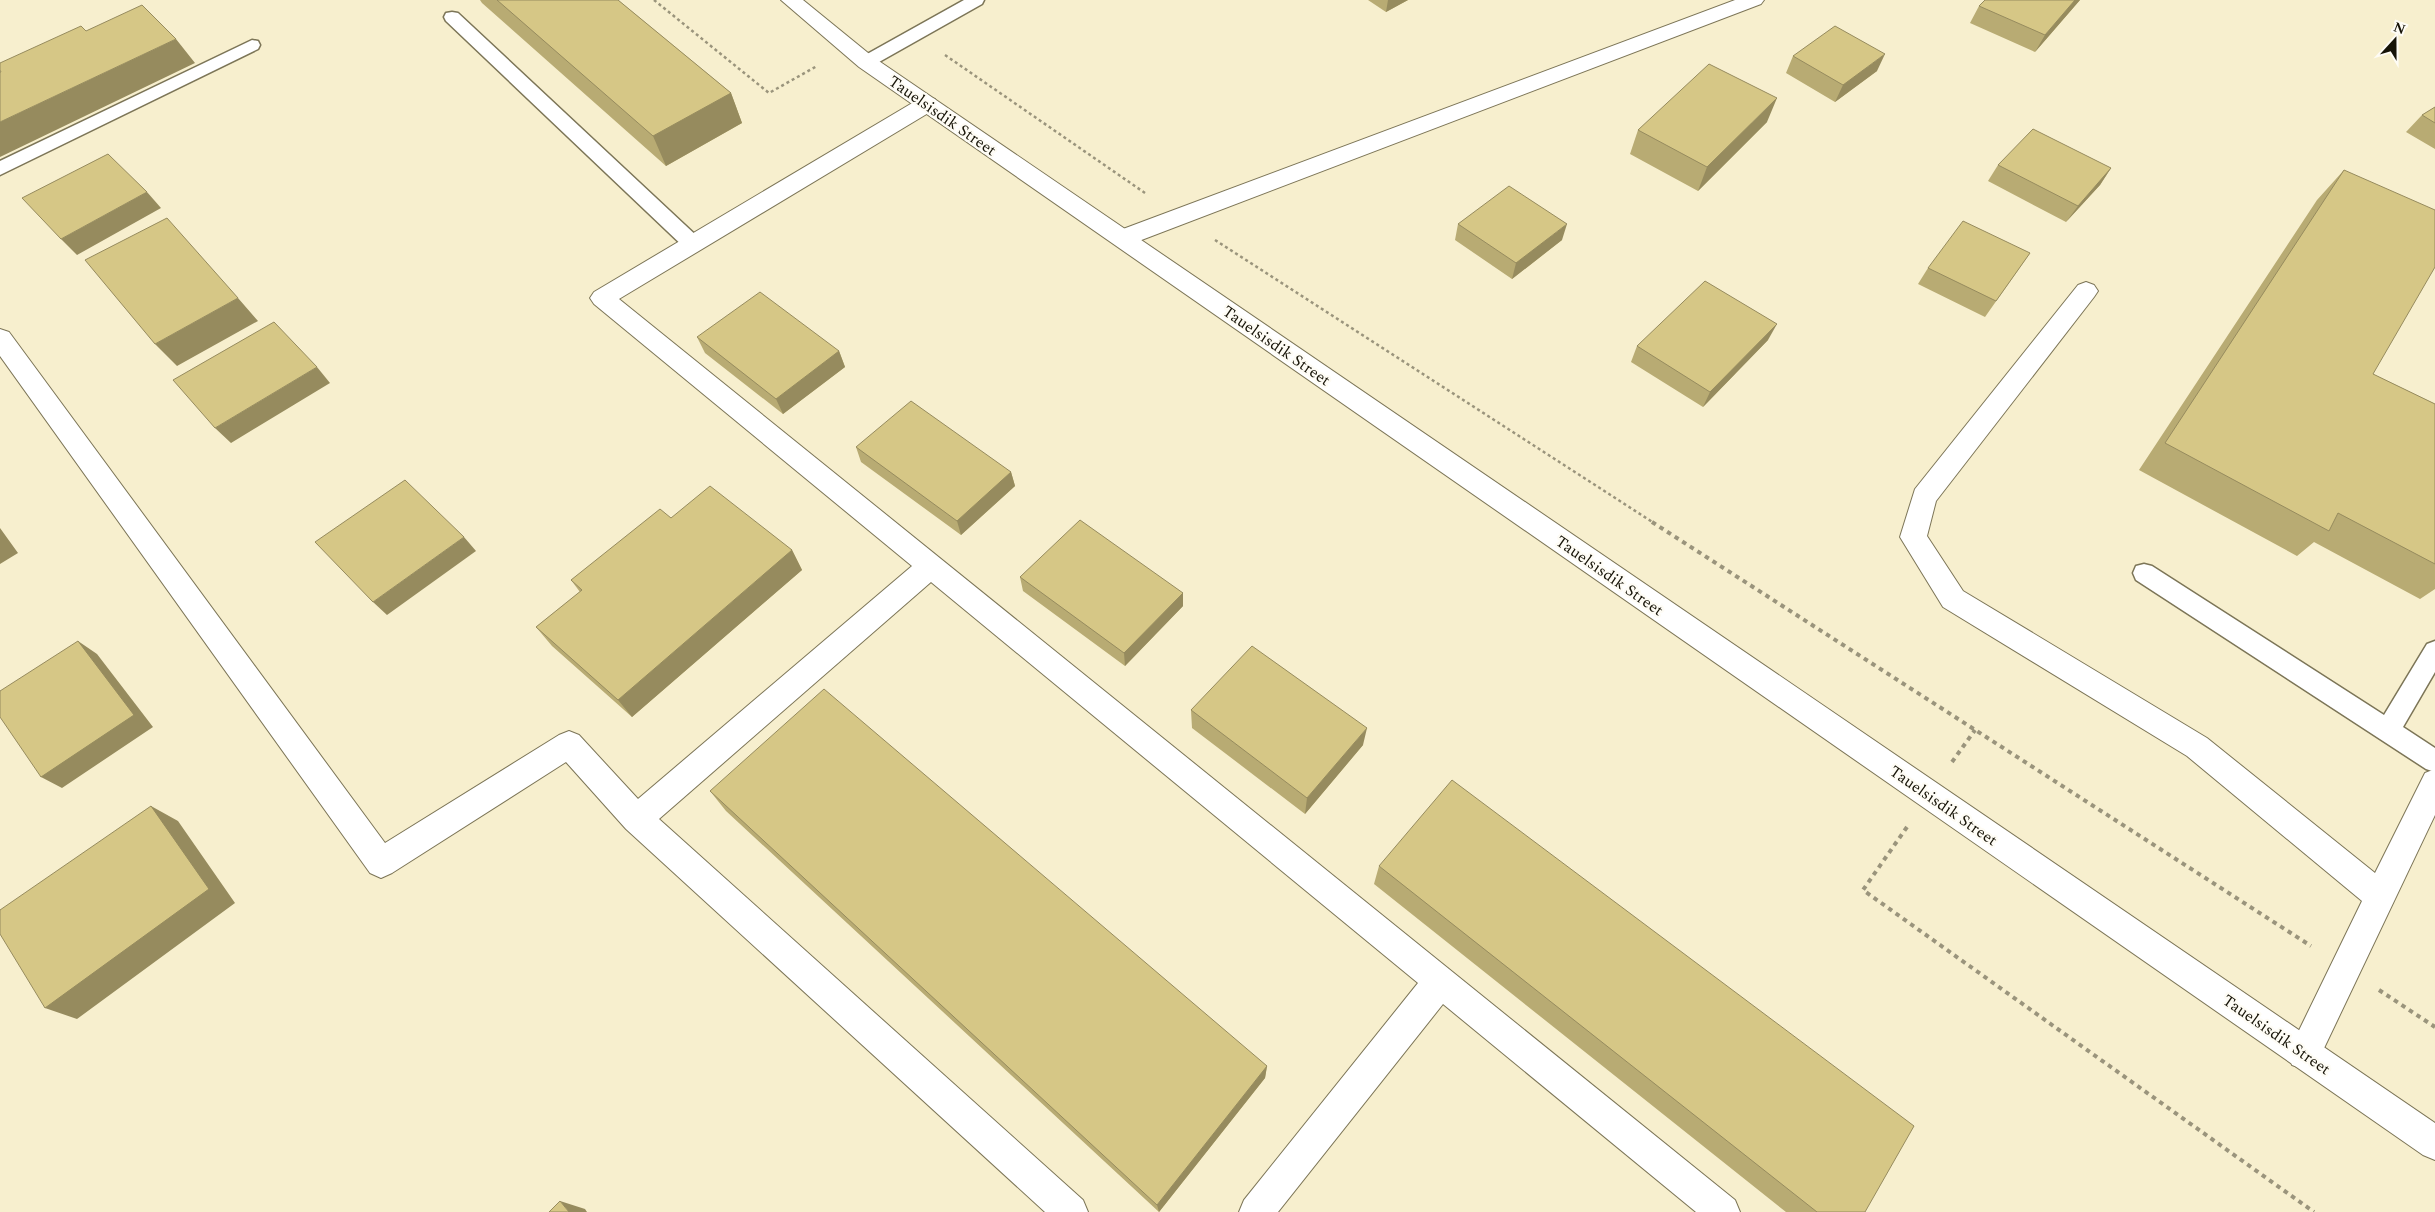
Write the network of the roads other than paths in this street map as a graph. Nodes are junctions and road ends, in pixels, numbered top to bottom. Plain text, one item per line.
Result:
1 (791, 0) edge
2 (976, 0) edge
3 (1754, 0) edge
4 (452, 17) dead end
5 (252, 45) dead end
6 (858, 55) junction
7 (927, 104) junction
8 (0, 169) edge
9 (1123, 238) junction
10 (693, 244) junction
11 (2086, 291) dead end
12 (0, 338) edge
13 (931, 566) junction
14 (2144, 573) dead end
15 (2435, 652) edge
16 (2388, 731) junction
17 (2435, 761) edge
18 (2435, 783) edge
19 (637, 819) junction
20 (2380, 896) junction
21 (1440, 981) junction
22 (2304, 1053) junction
23 (2435, 1143) edge
24 (1070, 1212) edge
25 (1256, 1212) edge
26 (1723, 1212) edge

1 - 6 street, Tauelsisdik Street
2 - 6 lane
3 - 9 street
4 - 10 lane
5 - 8 lane
6 - 7 street, Tauelsisdik Street
7 - 9 street, Tauelsisdik Street
7 - 10 street
9 - 22 street, Tauelsisdik Street
10 - 13 street
11 - 20 street
12 - 19 street
13 - 19 street
13 - 21 street
14 - 16 lane
15 - 16 lane
16 - 17 lane
18 - 20 street
19 - 24 street
20 - 22 street
21 - 25 street
21 - 26 street
22 - 23 street, Tauelsisdik Street

